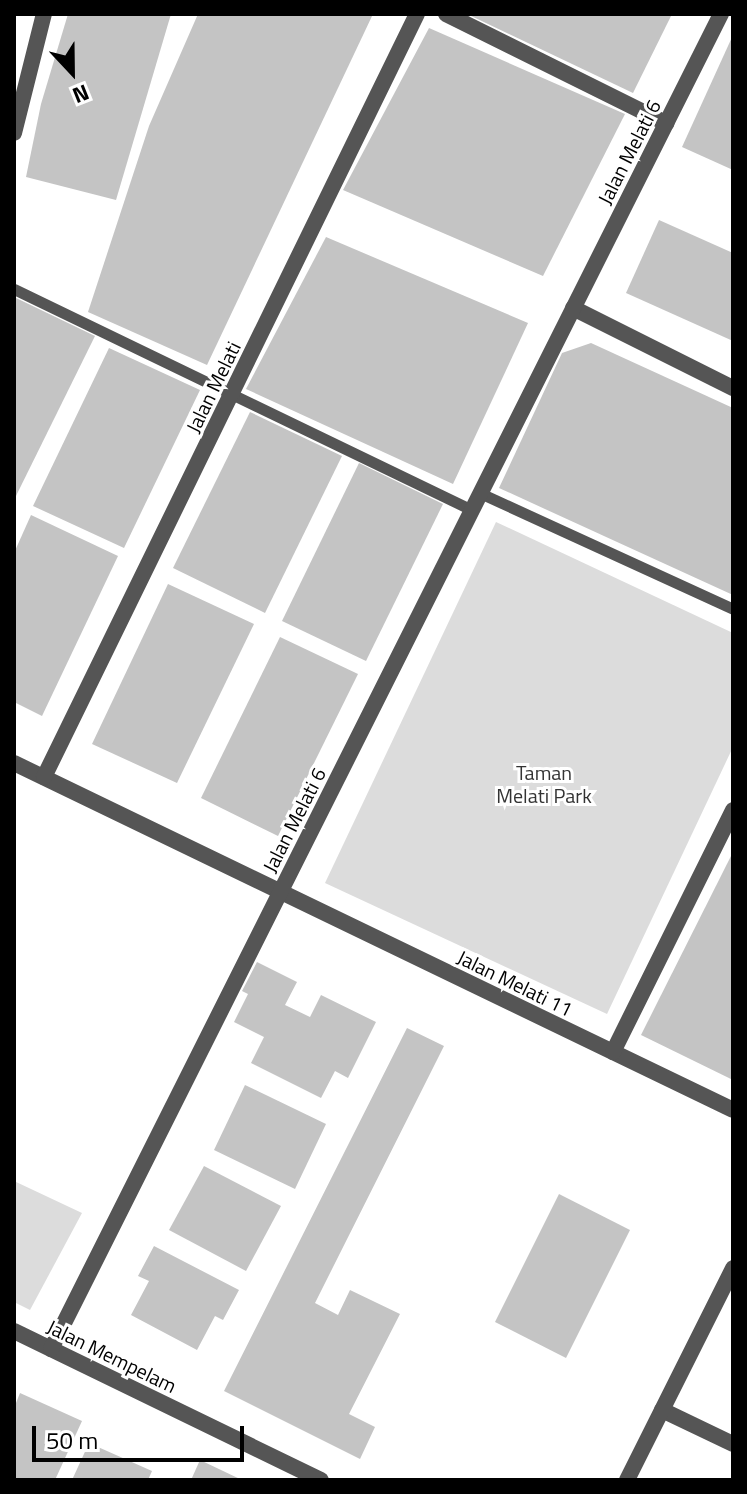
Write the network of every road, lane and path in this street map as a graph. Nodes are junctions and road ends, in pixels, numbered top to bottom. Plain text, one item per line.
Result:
1 (44, 14) edge
2 (417, 14) edge
3 (446, 14) edge
4 (721, 14) edge
5 (666, 123) junction
6 (14, 133) edge
7 (14, 289) edge
8 (573, 308) junction
9 (733, 388) edge
10 (232, 394) junction
11 (480, 493) junction
12 (472, 510) junction
13 (733, 609) edge
14 (14, 763) edge
15 (44, 777) junction
16 (733, 810) edge
17 (280, 893) junction
18 (613, 1052) junction
19 (733, 1110) edge
20 (733, 1268) edge
21 (14, 1331) edge
22 (51, 1349) junction
23 (662, 1410) junction
24 (733, 1444) edge
25 (319, 1480) edge
26 (627, 1480) edge

1 - 6 street
2 - 10 street, Jalan Melati
3 - 5 street
4 - 5 street, Jalan Melati 6
5 - 8 street, Jalan Melati 6
7 - 10 lane
8 - 9 street
8 - 11 street, Jalan Melati 6
10 - 12 lane
10 - 15 street, Jalan Melati
11 - 12 street, Jalan Melati 6
11 - 13 lane
12 - 17 street, Jalan Melati 6
14 - 15 street
15 - 17 street
16 - 18 street
17 - 18 street, Jalan Melati 11
17 - 22 street, Jalan Melati 6
18 - 19 street, Jalan Melati 11
20 - 23 street
21 - 22 street, Jalan Mempelam
22 - 25 street, Jalan Mempelam
23 - 24 street
23 - 26 street

